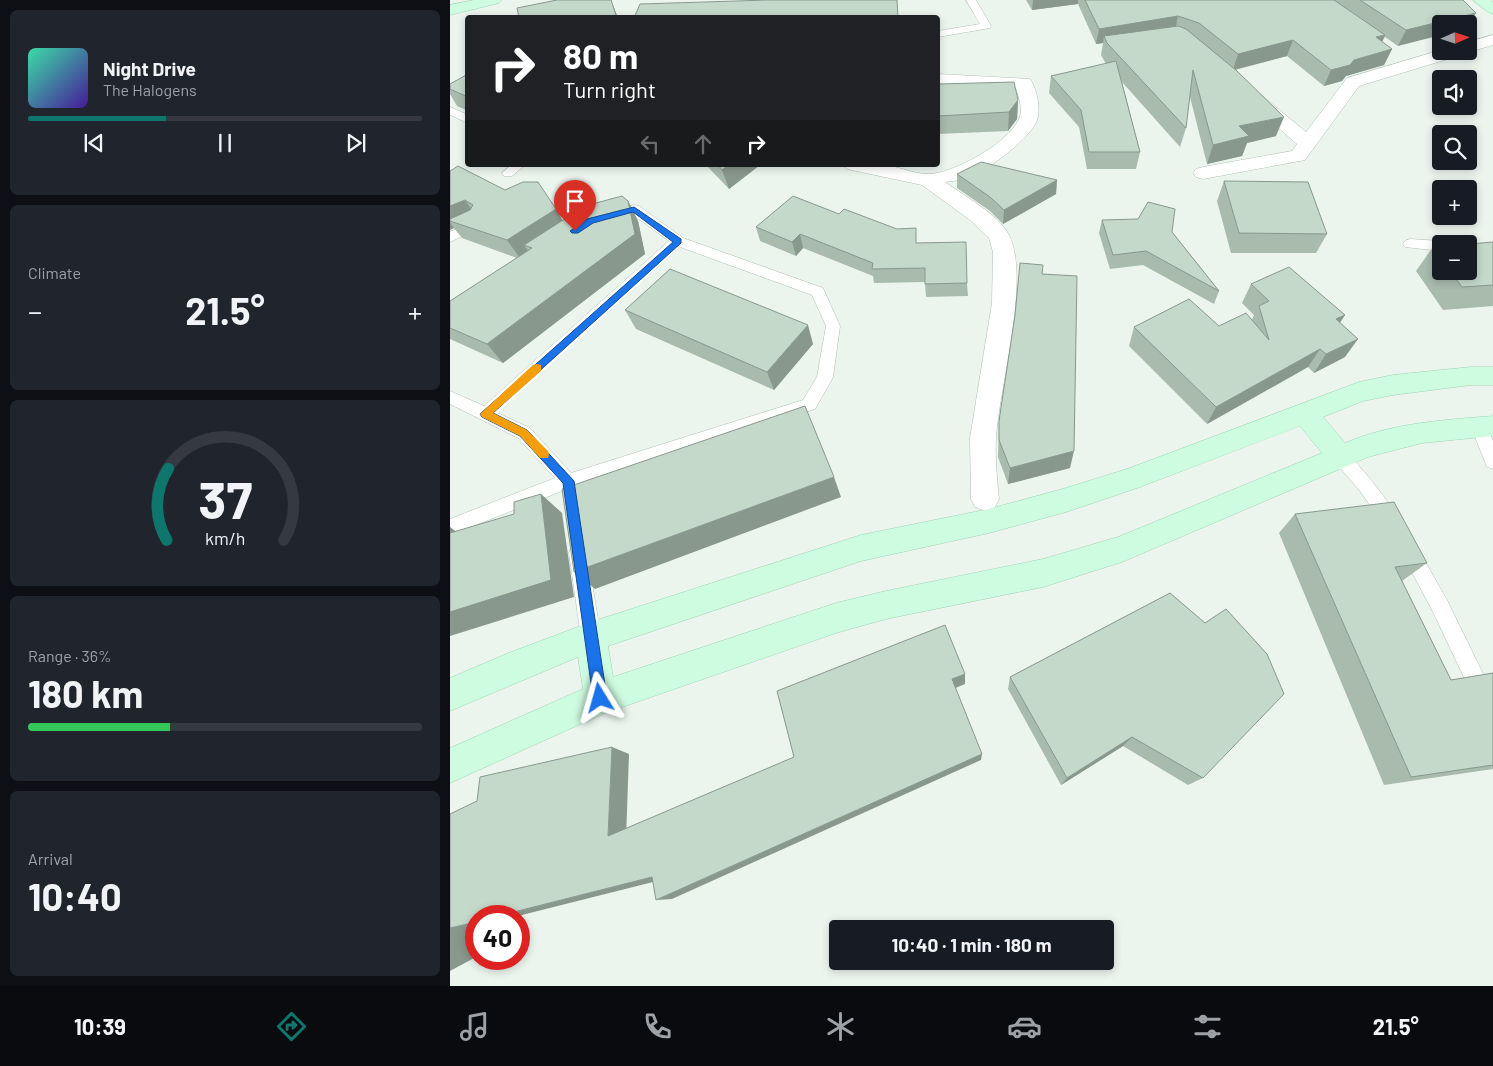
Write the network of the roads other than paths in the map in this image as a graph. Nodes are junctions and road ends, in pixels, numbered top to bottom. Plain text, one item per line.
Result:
1 (494, 0) edge
2 (971, 0) edge
3 (1481, 0) edge
4 (1493, 9) edge
5 (450, 10) edge
6 (940, 34) edge
7 (1493, 40) edge
8 (1478, 44) edge
9 (1394, 54) dead end
10 (1432, 58) edge
11 (1410, 64) junction
12 (940, 79) edge
13 (1242, 88) edge
14 (450, 110) edge
15 (465, 118) edge
16 (1308, 143) junction
17 (516, 167) edge
18 (864, 167) edge
19 (508, 173) dead end
20 (1203, 173) dead end
21 (928, 180) junction
22 (599, 218) edge
23 (477, 224) edge
24 (450, 238) edge
25 (678, 241) junction
26 (1410, 244) dead end
27 (1432, 245) edge
28 (1493, 376) edge
29 (450, 397) edge
30 (486, 414) junction
31 (1305, 414) junction
32 (1486, 427) edge
33 (1341, 457) junction
34 (1493, 462) edge
35 (568, 481) junction
36 (984, 499) dead end
37 (572, 510) edge
38 (450, 527) edge
39 (576, 540) edge
40 (591, 637) junction
41 (450, 695) edge
42 (600, 698) junction
43 (1493, 717) edge
44 (450, 766) edge

1 - 5 street
2 - 6 lane
3 - 4 street
7 - 8 street
9 - 11 street
10 - 11 street
11 - 16 street
12 - 21 street
13 - 16 street
14 - 15 lane
16 - 20 street
17 - 19 lane
18 - 21 street
21 - 36 street
22 - 25 lane
23 - 24 lane
25 - 30 lane
25 - 35 lane
26 - 27 lane
28 - 31 street
29 - 30 lane
30 - 35 lane
31 - 33 street
31 - 40 street
32 - 33 street
32 - 34 lane
33 - 42 street
33 - 43 lane
35 - 37 lane
35 - 38 lane
39 - 40 lane
40 - 41 street
40 - 42 street
42 - 44 street

